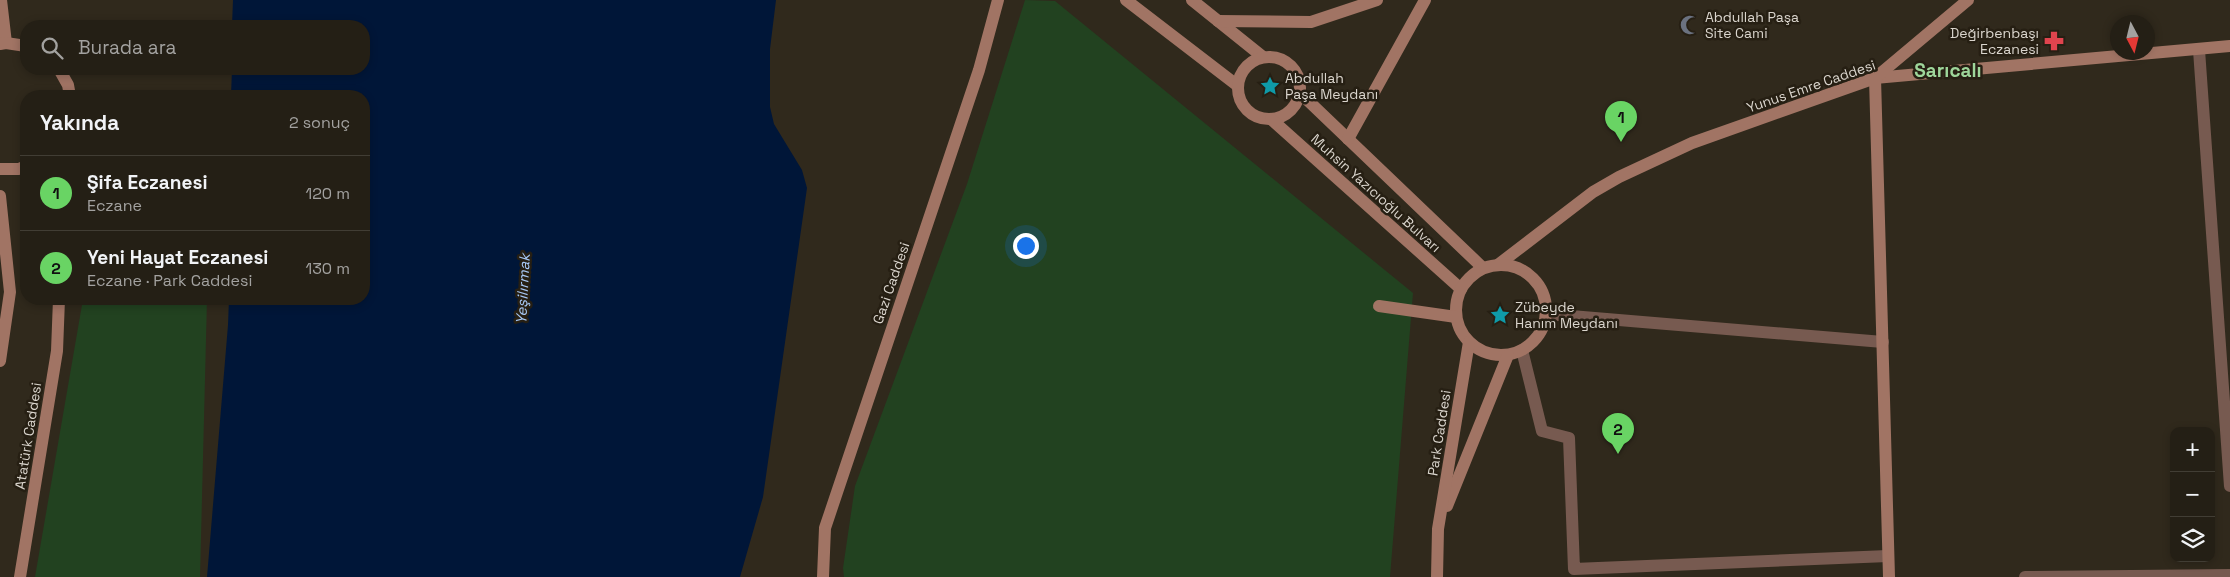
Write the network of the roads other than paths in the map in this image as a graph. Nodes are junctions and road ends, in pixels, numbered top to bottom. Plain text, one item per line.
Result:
1 (1, 0) edge
2 (998, 0) edge
3 (1126, 0) edge
4 (1192, 0) edge
5 (1377, 0) edge
6 (1425, 0) edge
7 (1968, 0) edge
8 (1218, 21) junction
9 (3, 44) edge
10 (20, 45) edge
11 (2230, 46) edge
12 (2199, 50) junction
13 (1263, 57) junction
14 (62, 75) edge
15 (1875, 78) junction
16 (1238, 86) junction
17 (69, 90) edge
18 (1300, 93) junction
19 (1272, 119) junction
20 (1348, 139) junction
21 (0, 169) edge
22 (20, 169) edge
23 (0, 196) edge
24 (1499, 264) junction
25 (1483, 268) junction
26 (1461, 289) junction
27 (59, 305) edge
28 (1379, 306) dead end
29 (1547, 314) junction
30 (1456, 317) junction
31 (1469, 342) junction
32 (1883, 342) junction
33 (1522, 350) junction
34 (1508, 355) junction
35 (0, 360) edge
36 (2227, 389) edge
37 (2230, 486) edge
38 (1438, 529) junction
39 (1888, 556) junction
40 (2230, 575) edge
41 (20, 577) edge
42 (823, 577) edge
43 (1437, 577) edge
44 (1889, 577) edge
45 (2025, 577) edge

1 - 9 main road
2 - 42 main road, Gazi Caddesi
3 - 16 main road
4 - 8 main road
5 - 8 main road
6 - 20 main road
7 - 15 main road
8 - 13 main road
9 - 10 main road
11 - 12 main road, Yunus Emre Caddesi
12 - 15 main road, Yunus Emre Caddesi
12 - 36 street
13 - 16 main road
13 - 18 main road
14 - 17 main road
15 - 24 main road, Yunus Emre Caddesi
15 - 32 main road
16 - 19 main road
18 - 19 main road
18 - 20 main road, Muhsin Yazıcıoğlu Bulvarı
19 - 26 main road, Muhsin Yazıcıoğlu Bulvarı
20 - 25 main road, Muhsin Yazıcıoğlu Bulvarı
21 - 22 main road
23 - 35 main road
24 - 25 main road
24 - 29 main road
25 - 26 main road
26 - 30 main road
27 - 41 main road, Atatürk Caddesi
28 - 30 main road
29 - 32 street
29 - 33 main road
30 - 31 main road
31 - 34 main road
31 - 38 main road, Park Caddesi
32 - 39 main road
33 - 34 main road
33 - 39 street
34 - 38 main road, Park Caddesi
36 - 37 street
38 - 43 main road, Park Caddesi
39 - 44 main road
40 - 45 street

